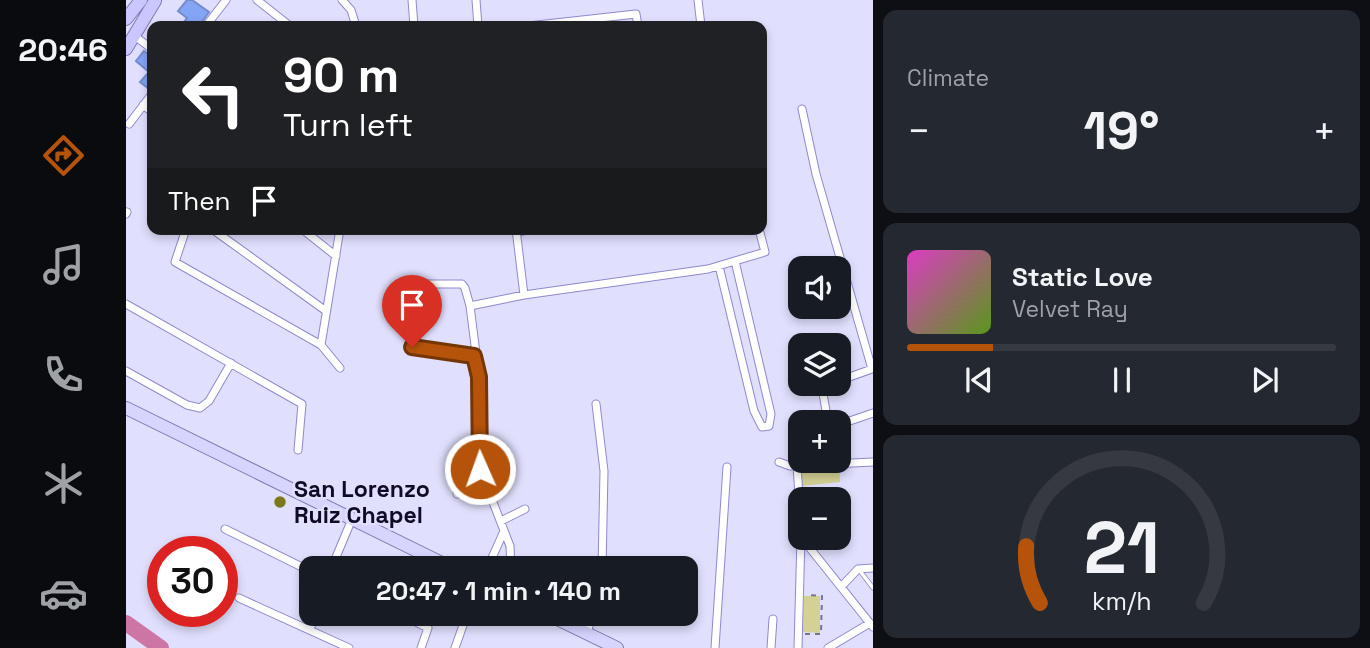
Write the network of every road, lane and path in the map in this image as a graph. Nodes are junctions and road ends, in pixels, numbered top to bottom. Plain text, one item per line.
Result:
1 (140, 0) edge
2 (226, 0) edge
3 (257, 0) edge
4 (342, 0) edge
5 (412, 0) edge
6 (476, 0) edge
7 (698, 0) edge
8 (156, 1) edge
9 (126, 11) edge
10 (126, 19) edge
11 (212, 21) edge
12 (284, 21) edge
13 (354, 21) edge
14 (414, 21) edge
15 (478, 21) edge
16 (573, 21) edge
17 (637, 21) edge
18 (700, 21) edge
19 (131, 37) edge
20 (147, 46) edge
21 (126, 50) edge
22 (147, 100) edge
23 (143, 105) junction
24 (147, 108) edge
25 (802, 109) dead end
26 (129, 124) dead end
27 (184, 235) edge
28 (220, 235) edge
29 (310, 235) edge
30 (339, 235) edge
31 (517, 235) edge
32 (761, 235) edge
33 (336, 256) junction
34 (735, 261) junction
35 (719, 266) junction
36 (416, 284) dead end
37 (524, 295) junction
38 (470, 306) junction
39 (127, 307) edge
40 (326, 311) junction
41 (321, 345) junction
42 (412, 347) dead end
43 (474, 356) junction
44 (231, 363) junction
45 (340, 368) dead end
46 (126, 371) edge
47 (851, 377) edge
48 (596, 404) dead end
49 (126, 408) edge
50 (873, 413) edge
51 (851, 421) edge
52 (298, 450) dead end
53 (779, 462) dead end
54 (788, 462) edge
55 (851, 463) edge
56 (873, 463) edge
57 (727, 467) dead end
58 (483, 477) junction
59 (457, 494) dead end
60 (525, 509) dead end
61 (352, 519) junction
62 (501, 521) junction
63 (225, 529) dead end
64 (505, 531) junction
65 (801, 550) edge
66 (811, 550) edge
67 (336, 556) edge
68 (427, 556) edge
69 (493, 556) edge
70 (510, 556) edge
71 (602, 556) edge
72 (299, 566) edge
73 (873, 568) edge
74 (858, 569) junction
75 (841, 587) junction
76 (873, 588) edge
77 (799, 595) junction
78 (240, 598) dead end
79 (773, 619) dead end
80 (872, 625) edge
81 (311, 626) edge
82 (424, 626) edge
83 (463, 626) edge
84 (571, 626) edge
85 (589, 626) edge
86 (310, 629) junction
87 (587, 634) junction
88 (798, 634) junction
89 (349, 648) edge
90 (421, 648) edge
91 (455, 648) edge
92 (617, 648) edge
93 (715, 648) edge
94 (771, 648) edge
95 (798, 648) edge
96 (828, 648) edge

1 - 9 highway
1 - 10 highway
2 - 11 street
3 - 12 street
4 - 13 street
5 - 14 street
6 - 15 street
7 - 18 street
8 - 19 highway
16 - 17 street
19 - 20 street
19 - 21 highway
22 - 23 street
23 - 24 street
23 - 26 street
25 - 47 street
27 - 41 street
28 - 40 street
29 - 33 street
30 - 33 street
31 - 37 street
32 - 34 street
33 - 40 street
34 - 35 street
34 - 35 street
35 - 37 street
36 - 38 street
37 - 38 street
38 - 43 street
39 - 44 street
40 - 41 street
41 - 45 street
42 - 43 street
43 - 58 street
44 - 46 street
44 - 52 street
48 - 71 street
49 - 61 main road
50 - 51 street
53 - 54 street
55 - 56 street
57 - 93 street
58 - 59 street
58 - 62 street
60 - 62 street
61 - 67 street
61 - 68 main road
62 - 64 street
63 - 72 street
64 - 69 street
64 - 70 street
65 - 77 street
66 - 75 street
73 - 74 street
74 - 75 street
74 - 76 lane
75 - 80 street
77 - 88 street
77 - 88 path
78 - 86 street
79 - 94 street
80 - 96 street
81 - 86 street
82 - 90 street
83 - 91 street
84 - 87 main road
85 - 87 street
86 - 89 street
87 - 92 main road
88 - 95 street

